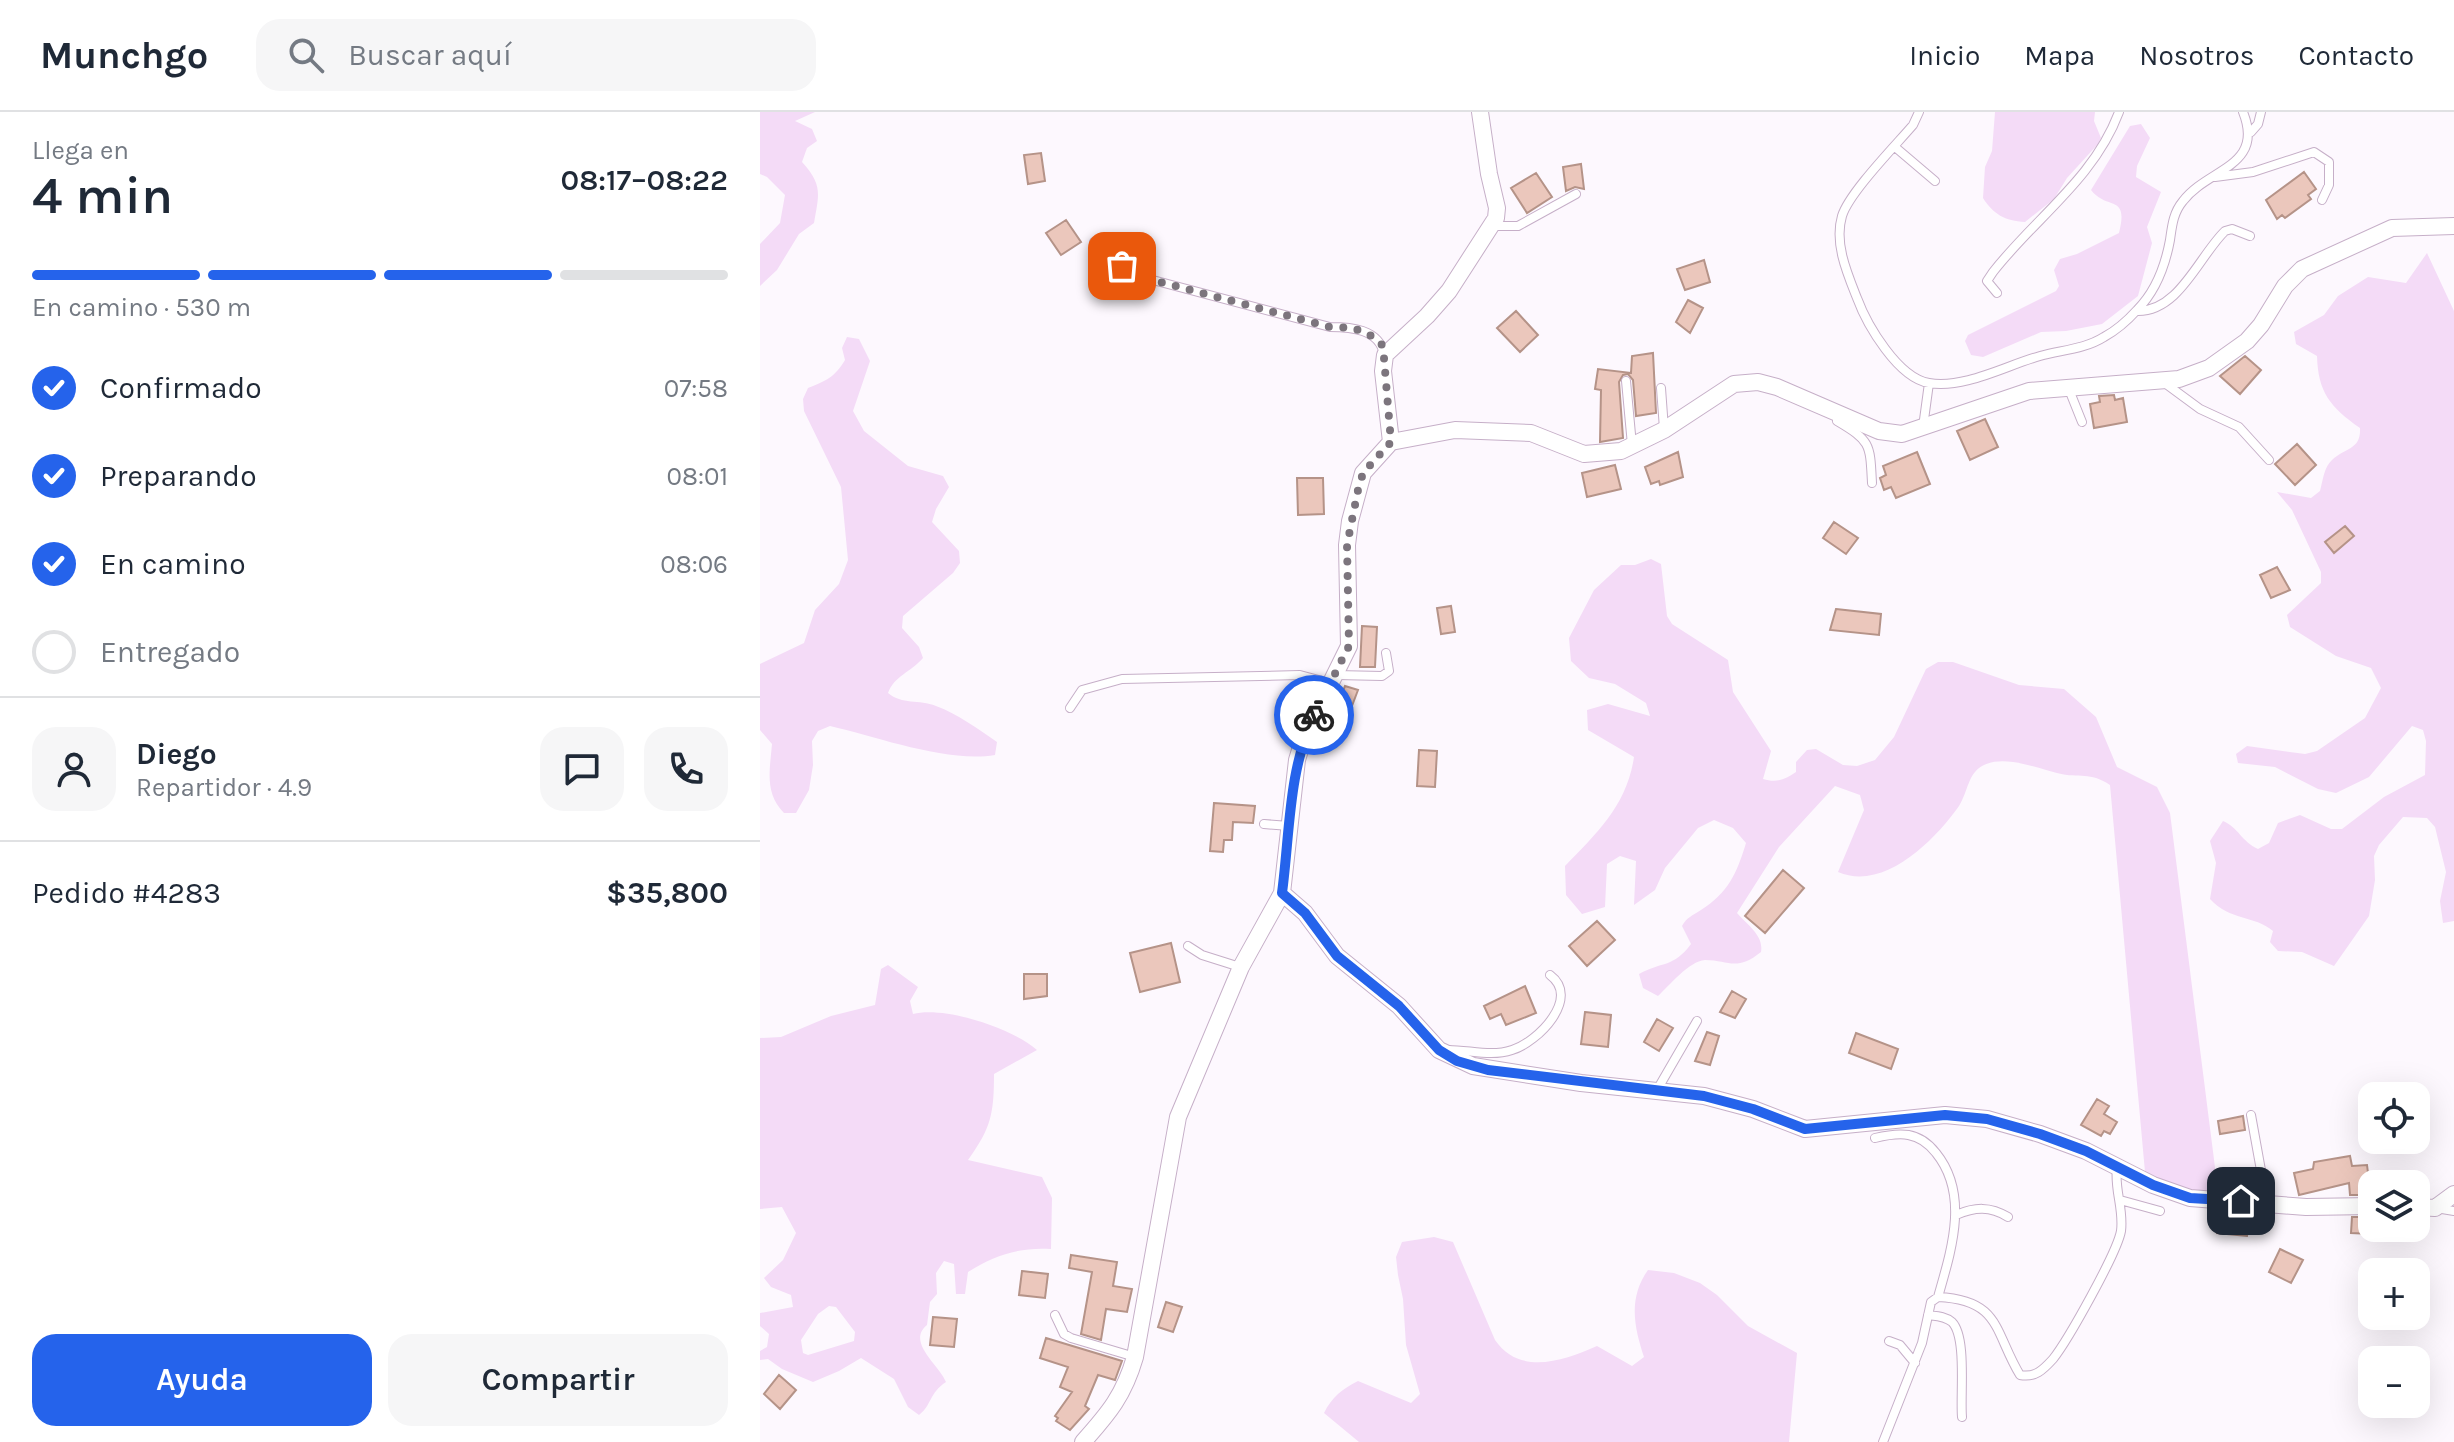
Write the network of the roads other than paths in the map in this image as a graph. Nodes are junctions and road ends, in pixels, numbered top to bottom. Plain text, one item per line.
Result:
1 (1480, 112) edge
2 (1919, 112) edge
3 (2119, 112) edge
4 (2243, 112) edge
5 (2261, 112) edge
6 (2251, 132) junction
7 (1895, 147) junction
8 (2214, 178) junction
9 (1935, 181) dead end
10 (1576, 194) dead end
11 (2322, 200) dead end
12 (1491, 226) junction
13 (2454, 226) edge
14 (2250, 236) dead end
15 (1094, 242) dead end
16 (1997, 293) dead end
17 (2137, 311) junction
18 (1385, 355) junction
19 (1626, 381) dead end
20 (2161, 381) junction
21 (1929, 383) junction
22 (2068, 386) junction
23 (1661, 388) dead end
24 (1803, 398) junction
25 (2082, 422) dead end
26 (1923, 428) junction
27 (1664, 430) junction
28 (1391, 442) junction
29 (1630, 449) junction
30 (2269, 460) dead end
31 (1872, 483) dead end
32 (1386, 653) dead end
33 (1333, 679) junction
34 (1070, 708) dead end
35 (1264, 824) dead end
36 (1289, 826) junction
37 (1282, 893) junction
38 (1188, 946) dead end
39 (1241, 967) junction
40 (1550, 975) dead end
41 (1697, 1021) dead end
42 (1439, 1050) junction
43 (1657, 1090) junction
44 (2251, 1115) dead end
45 (1875, 1138) dead end
46 (2117, 1167) junction
47 (2454, 1194) edge
48 (2120, 1200) junction
49 (2260, 1203) junction
50 (2358, 1206) edge
51 (2430, 1208) edge
52 (2435, 1208) junction
53 (2160, 1211) dead end
54 (2454, 1211) edge
55 (1956, 1215) junction
56 (2008, 1217) dead end
57 (1938, 1297) junction
58 (1055, 1315) dead end
59 (1928, 1315) junction
60 (1889, 1341) dead end
61 (1135, 1357) junction
62 (1915, 1363) junction
63 (1962, 1417) dead end
64 (1083, 1442) edge
65 (1883, 1442) edge

1 - 12 street
2 - 7 lane
3 - 16 lane
4 - 6 lane
5 - 6 lane
6 - 8 lane
7 - 9 lane
7 - 21 lane
8 - 11 lane
8 - 17 lane
10 - 12 lane
12 - 18 street
13 - 20 street
14 - 17 lane
15 - 18 lane
17 - 21 lane
18 - 28 street
19 - 29 lane
20 - 22 street
20 - 30 lane
21 - 26 lane
22 - 25 lane
22 - 26 street
23 - 27 lane
24 - 26 street
24 - 27 street
24 - 31 lane
27 - 29 street
28 - 29 street
28 - 33 street
32 - 33 lane
33 - 34 lane
33 - 36 street
35 - 36 lane
36 - 37 street
37 - 39 street
37 - 42 street
38 - 39 lane
39 - 61 street
40 - 42 lane
41 - 43 lane
42 - 43 street
43 - 46 street
44 - 49 lane
45 - 55 lane
46 - 48 lane
46 - 49 street
47 - 52 street
48 - 53 lane
48 - 57 lane
49 - 50 street
51 - 52 street
52 - 54 lane
55 - 56 lane
55 - 57 lane
57 - 59 lane
58 - 61 lane
59 - 62 lane
59 - 63 lane
60 - 62 lane
61 - 64 street
62 - 65 lane

